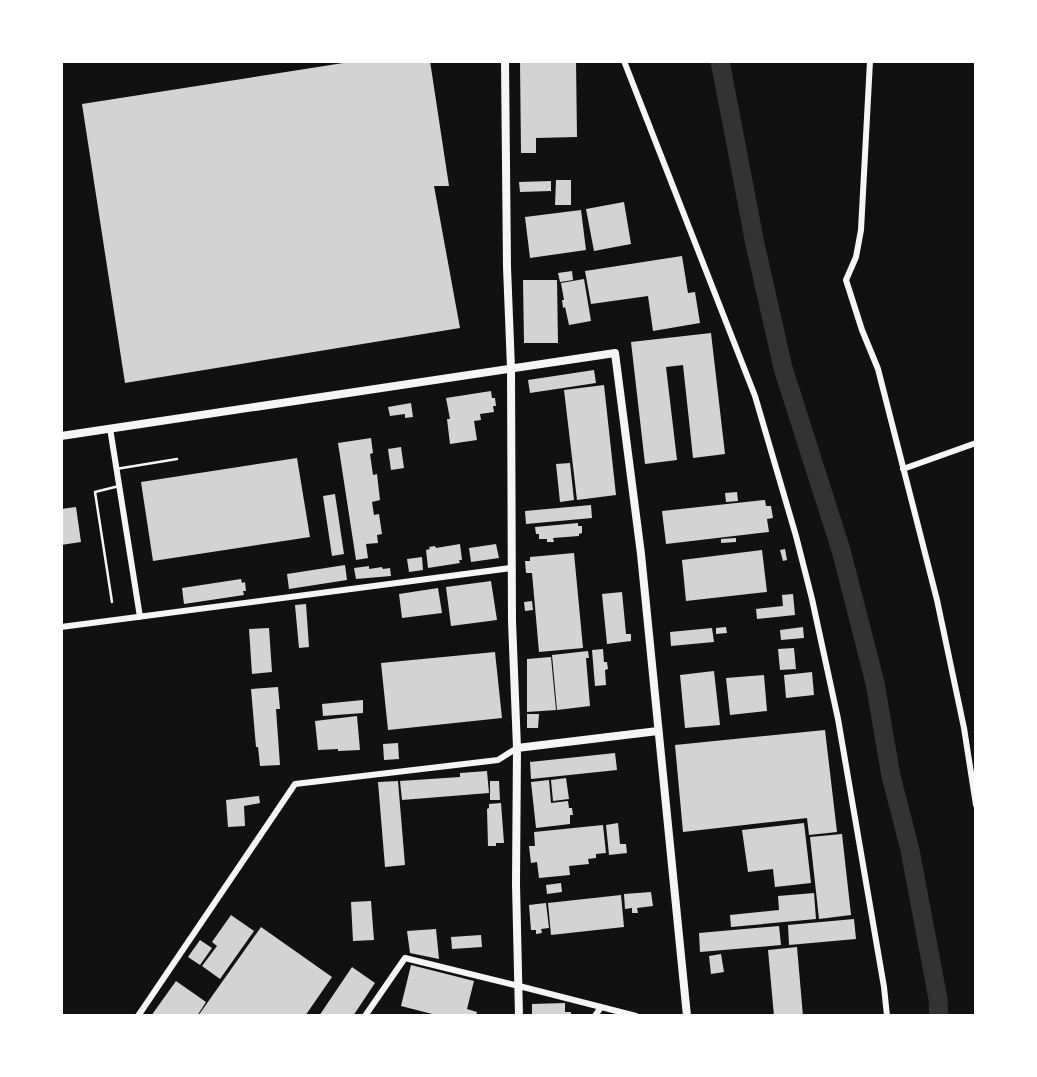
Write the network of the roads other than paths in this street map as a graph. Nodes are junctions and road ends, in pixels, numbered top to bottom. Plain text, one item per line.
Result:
1 (505, 61) edge
2 (624, 61) edge
3 (870, 61) edge
4 (511, 368) junction
5 (110, 428) junction
6 (61, 436) edge
7 (976, 443) edge
8 (177, 459) dead end
9 (116, 469) junction
10 (903, 469) junction
11 (119, 486) junction
12 (511, 568) junction
13 (112, 602) dead end
14 (140, 617) junction
15 (61, 627) edge
16 (658, 731) junction
17 (517, 748) junction
18 (976, 805) edge
19 (519, 986) junction
20 (601, 1007) junction
21 (138, 1016) edge
22 (365, 1016) edge
23 (519, 1016) edge
24 (595, 1016) edge
25 (636, 1016) edge
26 (687, 1016) edge
27 (887, 1016) edge

1 - 4 street
2 - 27 street
3 - 10 street
4 - 5 street
4 - 12 street
4 - 16 street
5 - 6 street
5 - 9 street
7 - 10 street
8 - 9 lane
9 - 11 street
10 - 18 street
11 - 13 lane
11 - 14 street
12 - 14 street
12 - 17 street
14 - 15 street
16 - 17 street
16 - 26 street
17 - 19 street
17 - 21 street
19 - 20 street
19 - 22 street
19 - 23 street
20 - 24 street
20 - 25 street

